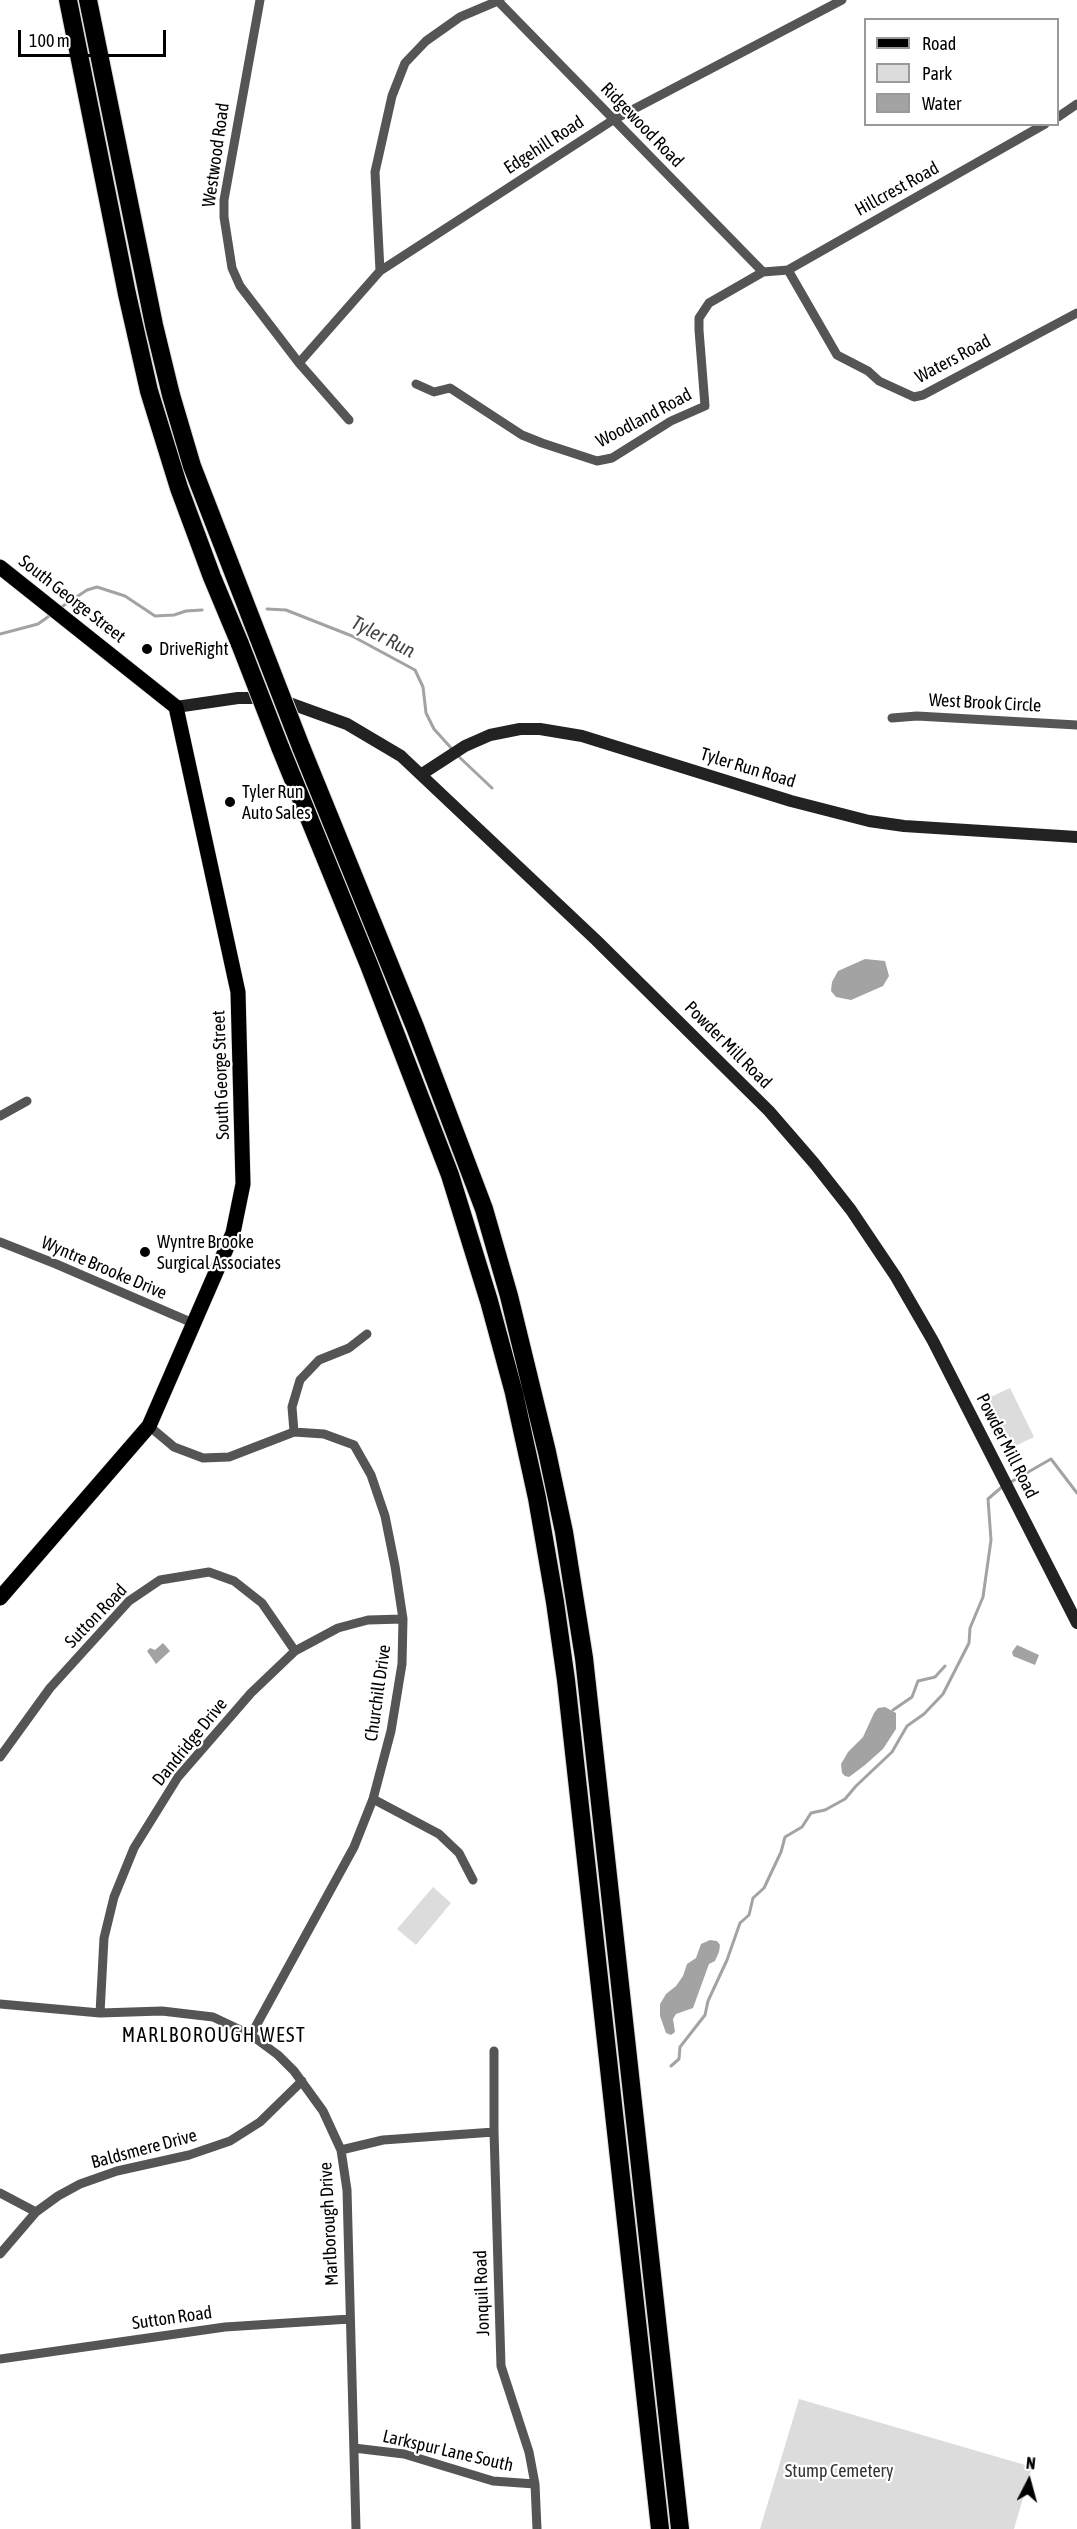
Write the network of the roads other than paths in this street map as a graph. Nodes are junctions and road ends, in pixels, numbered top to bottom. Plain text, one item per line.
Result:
1 (68, 0) edge
2 (88, 0) edge
3 (260, 0) edge
4 (842, 0) edge
5 (499, 1) edge
6 (1077, 104) edge
7 (1059, 116) edge
8 (613, 120) junction
9 (1041, 126) edge
10 (788, 270) junction
11 (380, 271) junction
12 (763, 272) junction
13 (1077, 313) edge
14 (299, 363) junction
15 (416, 384) dead end
16 (349, 420) dead end
17 (0, 567) edge
18 (176, 707) junction
19 (892, 718) dead end
20 (1077, 725) edge
21 (422, 774) junction
22 (1077, 837) edge
23 (27, 1101) dead end
24 (0, 1116) edge
25 (0, 1242) edge
26 (195, 1324) junction
27 (367, 1334) dead end
28 (149, 1426) junction
29 (294, 1432) junction
30 (0, 1598) edge
31 (1075, 1615) edge
32 (403, 1619) junction
33 (295, 1651) junction
34 (0, 1757) edge
35 (373, 1799) junction
36 (473, 1880) dead end
37 (0, 2004) edge
38 (100, 2013) junction
39 (251, 2035) junction
40 (494, 2050) dead end
41 (302, 2081) junction
42 (494, 2132) junction
43 (341, 2150) junction
44 (0, 2193) edge
45 (36, 2212) junction
46 (0, 2254) edge
47 (350, 2319) junction
48 (0, 2359) edge
49 (354, 2448) junction
50 (535, 2484) junction
51 (356, 2529) edge
52 (537, 2529) edge
53 (660, 2529) edge
54 (680, 2529) edge

1 - 53 highway, bridge
2 - 54 highway, bridge
3 - 14 street, Westwood Road
4 - 8 street, Edgehill Road
5 - 8 street, Ridgewood Road
5 - 11 street
6 - 7 street
8 - 11 street, Edgehill Road
8 - 12 street, Ridgewood Road
9 - 10 street, Hillcrest Road
10 - 12 street, Hillcrest Road
10 - 13 street, Waters Road
11 - 14 street, Edgehill Road
12 - 15 street, Woodland Road
14 - 16 street, Westwood Road
17 - 18 main road, South George Street
18 - 21 street, Powder Mill Road
18 - 26 main road, South George Street
19 - 20 street, West Brook Circle
21 - 22 street, Tyler Run Road
21 - 31 street, Powder Mill Road
23 - 24 street
25 - 26 street, Wyntre Brooke Drive
26 - 28 main road, South George Street
27 - 29 street
28 - 29 street, Churchill Drive
28 - 30 main road, South George Street
29 - 32 street, Churchill Drive
32 - 33 street, Dandridge Drive
32 - 35 street, Churchill Drive
33 - 34 street, Sutton Road
33 - 38 street, Dandridge Drive
35 - 36 street
35 - 39 street, Churchill Drive
37 - 38 street, Marlborough Drive
38 - 39 street, Marlborough Drive
39 - 41 street, Marlborough Drive
40 - 42 street, Jonquil Road
41 - 43 street, Marlborough Drive
41 - 45 street, Baldsmere Drive
42 - 43 street
42 - 50 street, Jonquil Road
43 - 47 street, Marlborough Drive
44 - 45 street
45 - 46 street, Baldsmere Drive
47 - 48 street, Sutton Road
47 - 49 street, Marlborough Drive
49 - 50 street, Larkspur Lane South
49 - 51 street, Marlborough Drive
50 - 52 street, Jonquil Road

